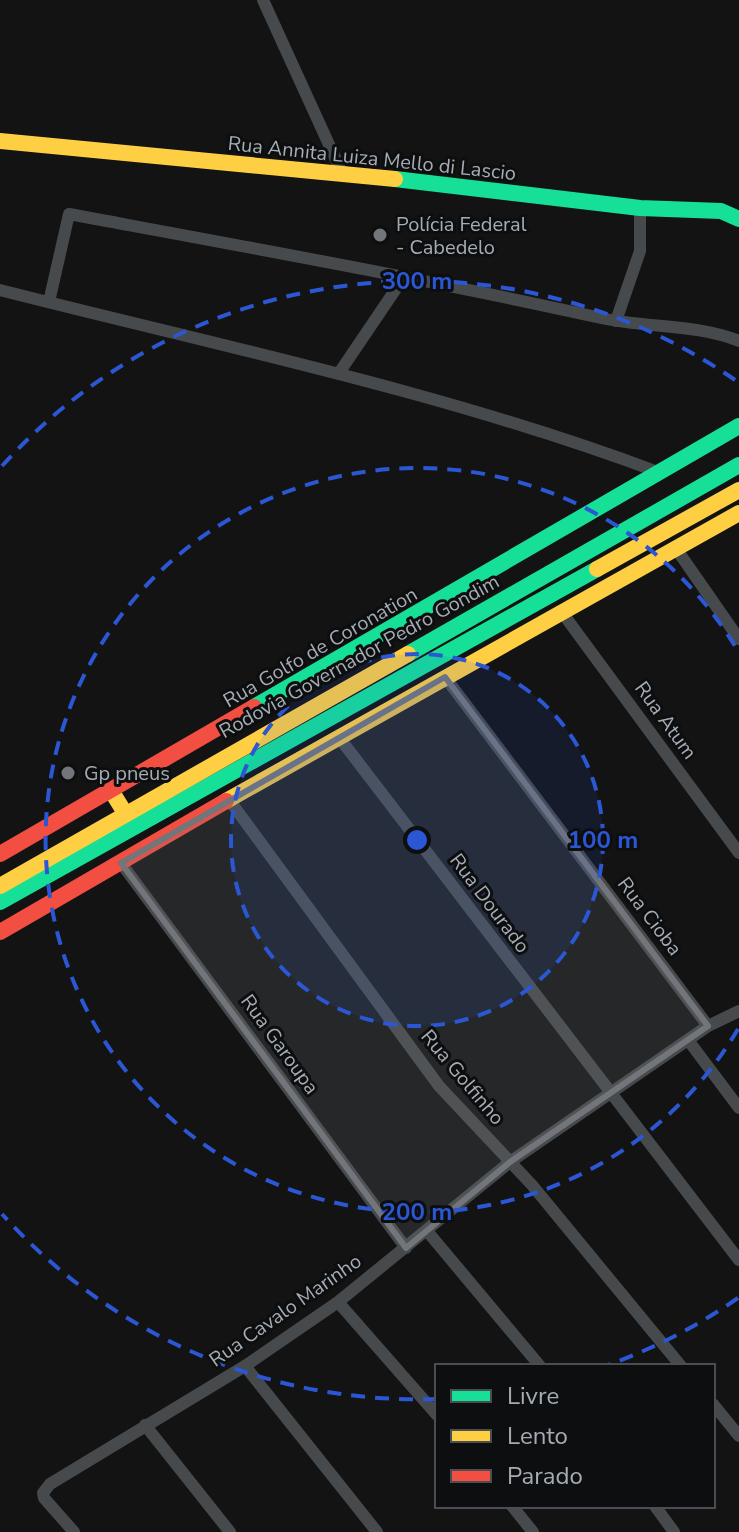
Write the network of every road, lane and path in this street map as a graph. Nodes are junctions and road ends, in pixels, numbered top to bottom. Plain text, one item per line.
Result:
1 (263, 0) edge
2 (0, 141) edge
3 (342, 173) junction
4 (640, 208) junction
5 (739, 219) edge
6 (404, 277) junction
7 (0, 290) edge
8 (49, 302) junction
9 (616, 321) junction
10 (739, 341) edge
11 (339, 373) junction
12 (739, 426) edge
13 (739, 465) edge
14 (658, 472) junction
15 (739, 490) edge
16 (739, 513) edge
17 (675, 547) junction
18 (561, 611) junction
19 (739, 639) edge
20 (445, 677) junction
21 (338, 736) junction
22 (112, 792) junction
23 (230, 801) junction
24 (125, 813) junction
25 (739, 853) edge
26 (0, 854) edge
27 (121, 863) junction
28 (0, 886) edge
29 (0, 902) edge
30 (0, 932) edge
31 (739, 1011) edge
32 (708, 1026) junction
33 (688, 1040) junction
34 (611, 1095) junction
35 (739, 1108) edge
36 (510, 1162) junction
37 (427, 1231) junction
38 (406, 1248) junction
39 (739, 1260) edge
40 (338, 1302) junction
41 (538, 1364) edge
42 (679, 1364) edge
43 (245, 1366) junction
44 (715, 1406) edge
45 (435, 1413) edge
46 (145, 1425) junction
47 (739, 1436) edge
48 (514, 1508) edge
49 (656, 1508) edge
50 (74, 1532) edge
51 (230, 1532) edge
52 (377, 1532) edge
53 (533, 1532) edge
54 (674, 1532) edge

1 - 3 street
2 - 3 main road, Rua Annita Luiza Mello di Lascio
3 - 4 main road, Rua Annita Luiza Mello di Lascio
4 - 5 main road, Rua Annita Luiza Mello di Lascio
4 - 9 street
6 - 8 street
6 - 9 street
6 - 11 street
7 - 8 street
8 - 11 street
9 - 10 street
11 - 14 street
12 - 14 main road, Rua Golfo de Coronation
13 - 24 main road, Rodovia Governador Pedro Gondim
14 - 22 main road, Rua Golfo de Coronation
15 - 29 main road, Rodovia Governador Pedro Gondim
16 - 17 main road
17 - 18 main road
17 - 19 street
18 - 20 main road
18 - 25 street, Rua Atum
20 - 21 main road
20 - 32 street, Rua Cioba
21 - 23 main road
21 - 34 street, Rua Dourado
22 - 24 main road
22 - 26 main road, Rua Golfo de Coronation
23 - 27 main road
23 - 36 street, Rua Golfinho
24 - 28 main road, Rodovia Governador Pedro Gondim
27 - 30 main road
27 - 38 street, Rua Garoupa
31 - 32 street, Rua Cavalo Marinho
32 - 33 street, Rua Cavalo Marinho
33 - 34 street, Rua Cavalo Marinho
33 - 35 street
34 - 36 street, Rua Cavalo Marinho
34 - 39 street, Rua Dourado
36 - 37 street, Rua Cavalo Marinho
36 - 42 street, Rua Golfinho
37 - 38 street, Rua Cavalo Marinho
37 - 41 street
38 - 40 street, Rua Cavalo Marinho
40 - 43 street, Rua Cavalo Marinho
40 - 45 street
43 - 46 street, Rua Cavalo Marinho
43 - 52 street
44 - 47 street
46 - 50 street, Rua Cavalo Marinho
46 - 51 street
48 - 53 street
49 - 54 street

